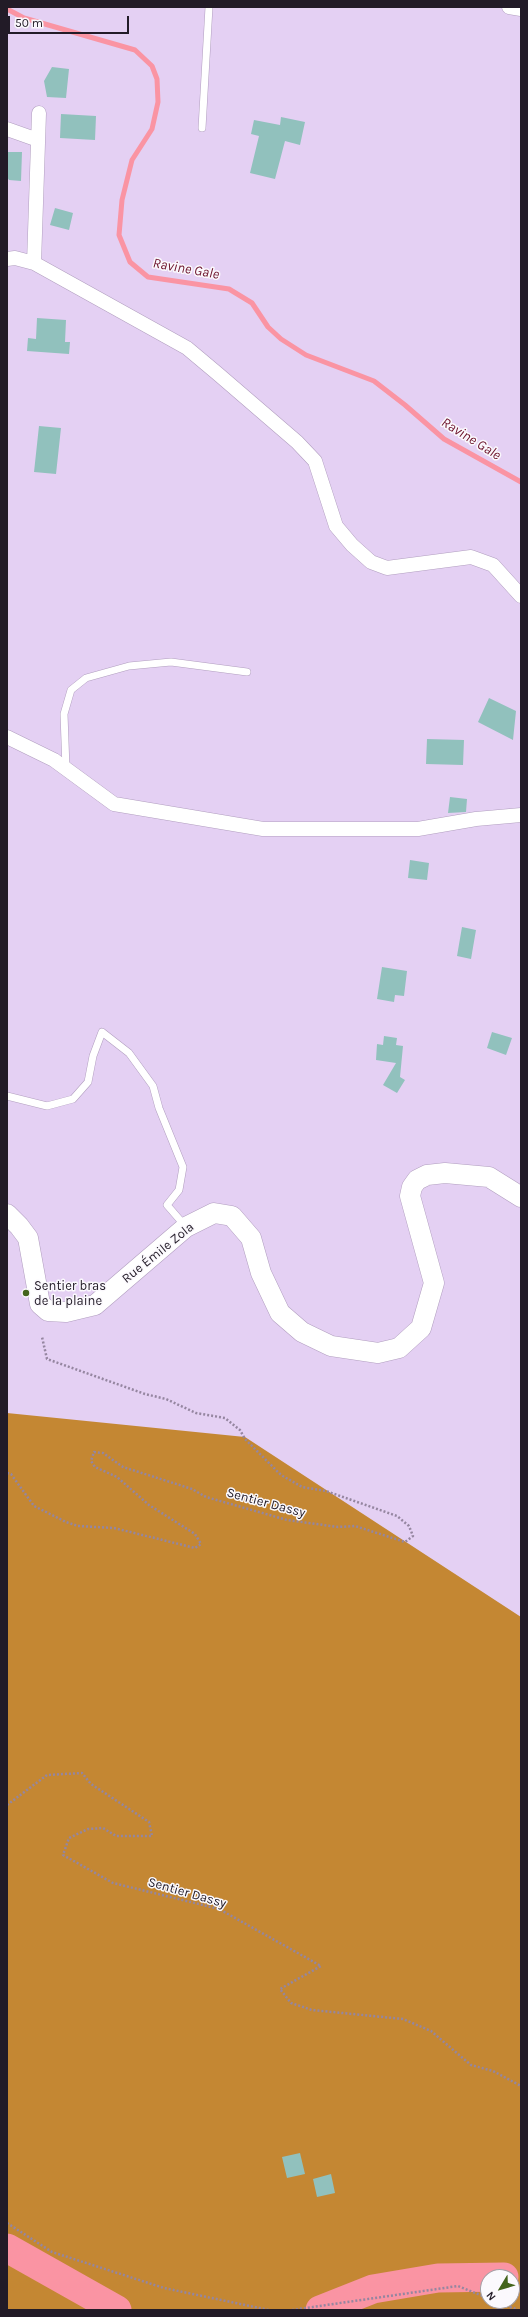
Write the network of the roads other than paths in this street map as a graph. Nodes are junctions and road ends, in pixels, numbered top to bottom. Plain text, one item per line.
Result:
1 (209, 7) edge
2 (509, 7) edge
3 (521, 9) edge
4 (39, 113) dead end
5 (202, 128) dead end
6 (7, 129) edge
7 (38, 140) junction
8 (7, 259) edge
9 (34, 263) junction
10 (521, 596) edge
11 (248, 672) dead end
12 (7, 738) edge
13 (66, 769) junction
14 (521, 815) edge
15 (7, 1096) edge
16 (520, 1191) edge
17 (7, 1214) edge
18 (186, 1227) junction

1 - 5 lane
2 - 3 street
4 - 7 street
6 - 7 street
7 - 9 street
8 - 9 street
9 - 10 street
11 - 13 lane
12 - 13 street
13 - 14 street
15 - 18 lane
16 - 18 main road, Rue Émile Zola
17 - 18 main road, Rue Émile Zola

